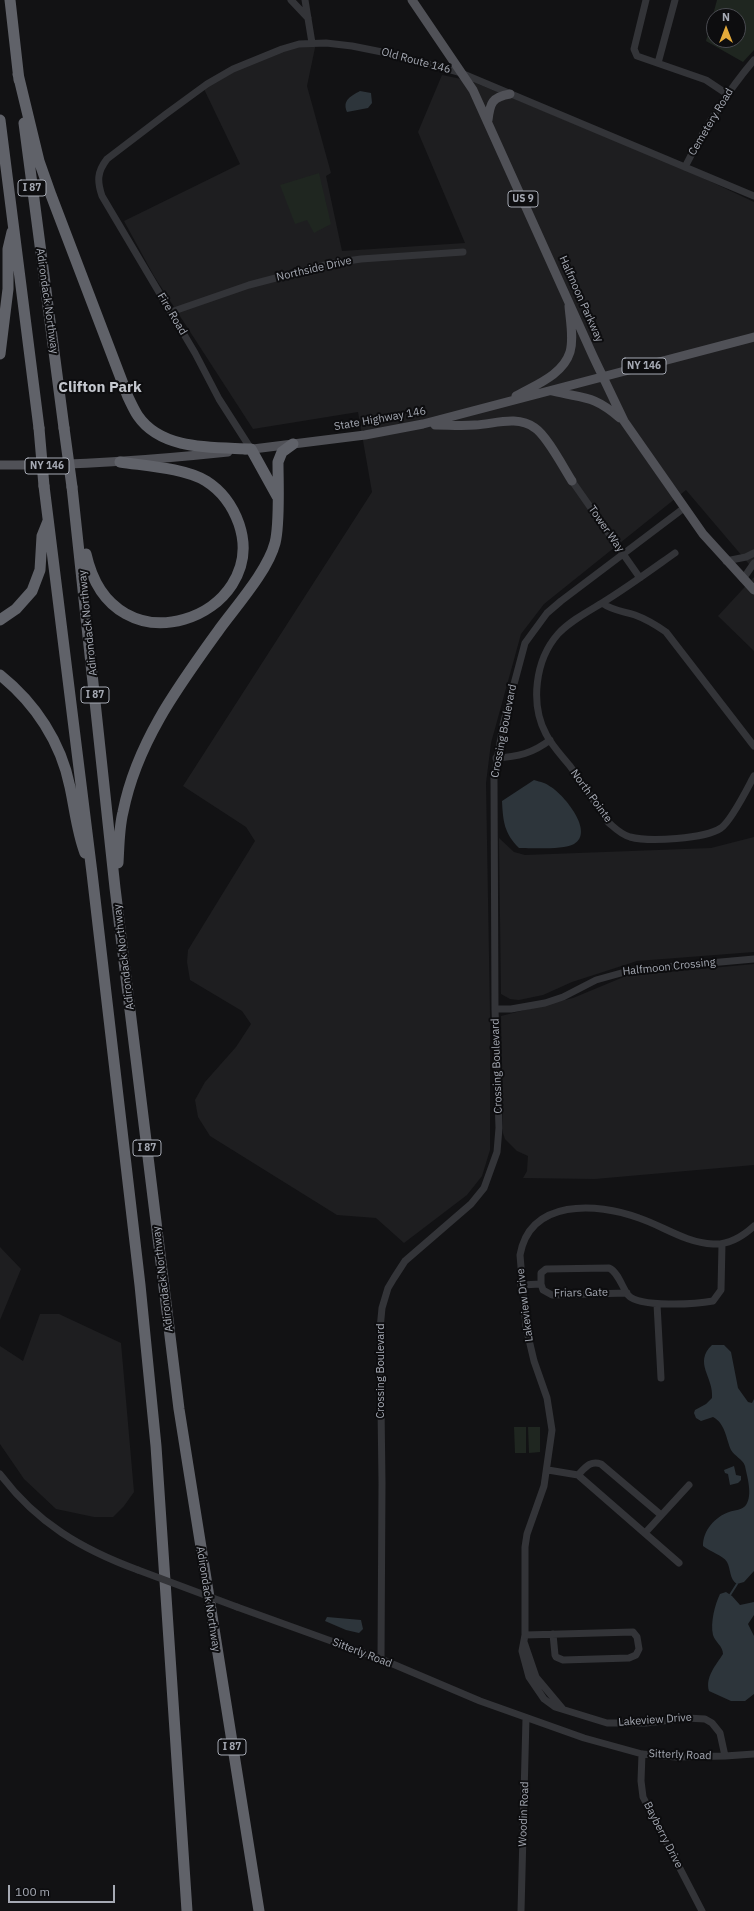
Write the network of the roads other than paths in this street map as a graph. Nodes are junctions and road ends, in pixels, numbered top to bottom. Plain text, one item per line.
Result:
1 (10, 0) edge
2 (291, 0) edge
3 (305, 0) edge
4 (412, 0) edge
5 (646, 0) edge
6 (675, 0) edge
7 (308, 18) junction
8 (312, 43) junction
9 (754, 60) edge
10 (658, 63) junction
11 (461, 73) junction
12 (18, 74) junction
13 (510, 94) junction
14 (726, 94) junction
15 (0, 120) edge
16 (488, 120) junction
17 (685, 167) junction
18 (98, 177) joint
19 (754, 196) edge
20 (13, 226) junction
21 (462, 252) dead end
22 (568, 300) junction
23 (171, 312) junction
24 (754, 337) edge
25 (0, 354) edge
26 (603, 376) junction
27 (550, 390) junction
28 (504, 402) junction
29 (624, 421) junction
30 (424, 424) junction
31 (293, 444) junction
32 (251, 449) junction
33 (120, 462) junction
34 (0, 465) edge
35 (572, 481) joint
36 (277, 496) junction
37 (74, 502) junction
38 (684, 508) junction
39 (48, 521) junction
40 (622, 553) junction
41 (675, 553) dead end
42 (754, 553) edge
43 (726, 561) junction
44 (754, 563) edge
45 (640, 578) junction
46 (743, 579) junction
47 (754, 590) edge
48 (602, 603) junction
49 (0, 620) edge
50 (0, 675) edge
51 (550, 740) junction
52 (754, 746) edge
53 (496, 758) junction
54 (754, 776) edge
55 (92, 872) junction
56 (116, 888) junction
57 (754, 959) edge
58 (495, 1009) junction
59 (754, 1227) edge
60 (722, 1244) junction
61 (541, 1284) junction
62 (521, 1285) junction
63 (627, 1293) junction
64 (657, 1304) junction
65 (661, 1378) dead end
66 (548, 1470) junction
67 (0, 1474) edge
68 (578, 1475) junction
69 (689, 1485) dead end
70 (661, 1515) junction
71 (645, 1533) junction
72 (679, 1564) dead end
73 (553, 1634) junction
74 (524, 1638) junction
75 (381, 1659) junction
76 (526, 1718) junction
77 (642, 1754) junction
78 (754, 1754) edge
79 (725, 1756) junction
80 (187, 1911) edge
81 (259, 1911) edge
82 (521, 1911) edge
83 (702, 1911) edge

1 - 12 highway, Adirondack Northway / I 87
2 - 7 street
3 - 7 street
4 - 11 main road, Halfmoon Parkway / US 9
5 - 10 street
6 - 10 street
7 - 8 street
8 - 11 street, Old Route 146
8 - 18 street, Old Route 146
9 - 14 street, Cemetery Road
10 - 14 street
11 - 13 street, Old Route 146
11 - 16 main road, Halfmoon Parkway / US 9
12 - 32 highway
12 - 37 highway, Adirondack Northway / I 87, bridge
13 - 16 main road
13 - 17 street, Old Route 146
14 - 17 street, Cemetery Road
15 - 20 highway, Adirondack Northway / I 87
16 - 22 main road, Halfmoon Parkway / US 9
17 - 19 street, Old Route 146
18 - 23 street, Fire Road
20 - 25 highway
20 - 39 highway, Adirondack Northway / I 87, bridge
21 - 23 street, Northside Drive
22 - 26 main road, Halfmoon Parkway / US 9
22 - 28 main road
23 - 32 street, Fire Road
24 - 26 main road, State Highway 146 / NY 146
26 - 27 main road, State Highway 146 / NY 146
26 - 29 main road, Halfmoon Parkway / US 9
27 - 28 main road, State Highway 146 / NY 146
27 - 29 main road
28 - 30 main road, State Highway 146 / NY 146
29 - 38 main road, Halfmoon Parkway / US 9
30 - 31 main road, State Highway 146 / NY 146
30 - 35 main road
31 - 32 main road, State Highway 146 / NY 146
31 - 36 highway
32 - 33 main road, State Highway 146 / NY 146
32 - 36 highway
33 - 34 main road, State Highway 146 / NY 146
33 - 37 highway
35 - 40 street, Tower Way
36 - 56 highway
37 - 56 highway, Adirondack Northway / I 87
38 - 40 street, Crossing Boulevard
38 - 43 main road, Halfmoon Parkway / US 9
39 - 49 highway
39 - 55 highway, Adirondack Northway / I 87
40 - 45 street, Tower Way
40 - 53 street, Crossing Boulevard
41 - 45 street, North Pointe
42 - 43 street
43 - 46 main road, Halfmoon Parkway / US 9
44 - 46 street
45 - 48 street, North Pointe
46 - 47 main road, Halfmoon Parkway / US 9
48 - 51 street, North Pointe
48 - 52 street
50 - 55 highway
51 - 53 street
51 - 54 street, North Pointe
53 - 58 street, Crossing Boulevard
55 - 80 highway, Adirondack Northway / I 87
56 - 81 highway, Adirondack Northway / I 87
57 - 58 street, Halfmoon Crossing
58 - 75 street, Crossing Boulevard
59 - 60 street, Lakeview Drive
60 - 62 street, Lakeview Drive
60 - 64 street
61 - 62 street, Friars Gate
61 - 63 street, Friars Gate
61 - 63 street, Friars Gate
62 - 66 street, Lakeview Drive
63 - 64 street
64 - 65 street
66 - 68 street
66 - 74 street, Lakeview Drive
67 - 75 street, Sitterly Road, bridge
68 - 70 street
68 - 71 street
69 - 70 street
70 - 71 street
71 - 72 street
73 - 73 street
73 - 74 street
74 - 79 street, Lakeview Drive
75 - 76 street, Sitterly Road
76 - 77 street, Sitterly Road
76 - 82 street, Woodin Road
77 - 79 street, Sitterly Road
77 - 83 street, Bayberry Drive
78 - 79 street, Sitterly Road

